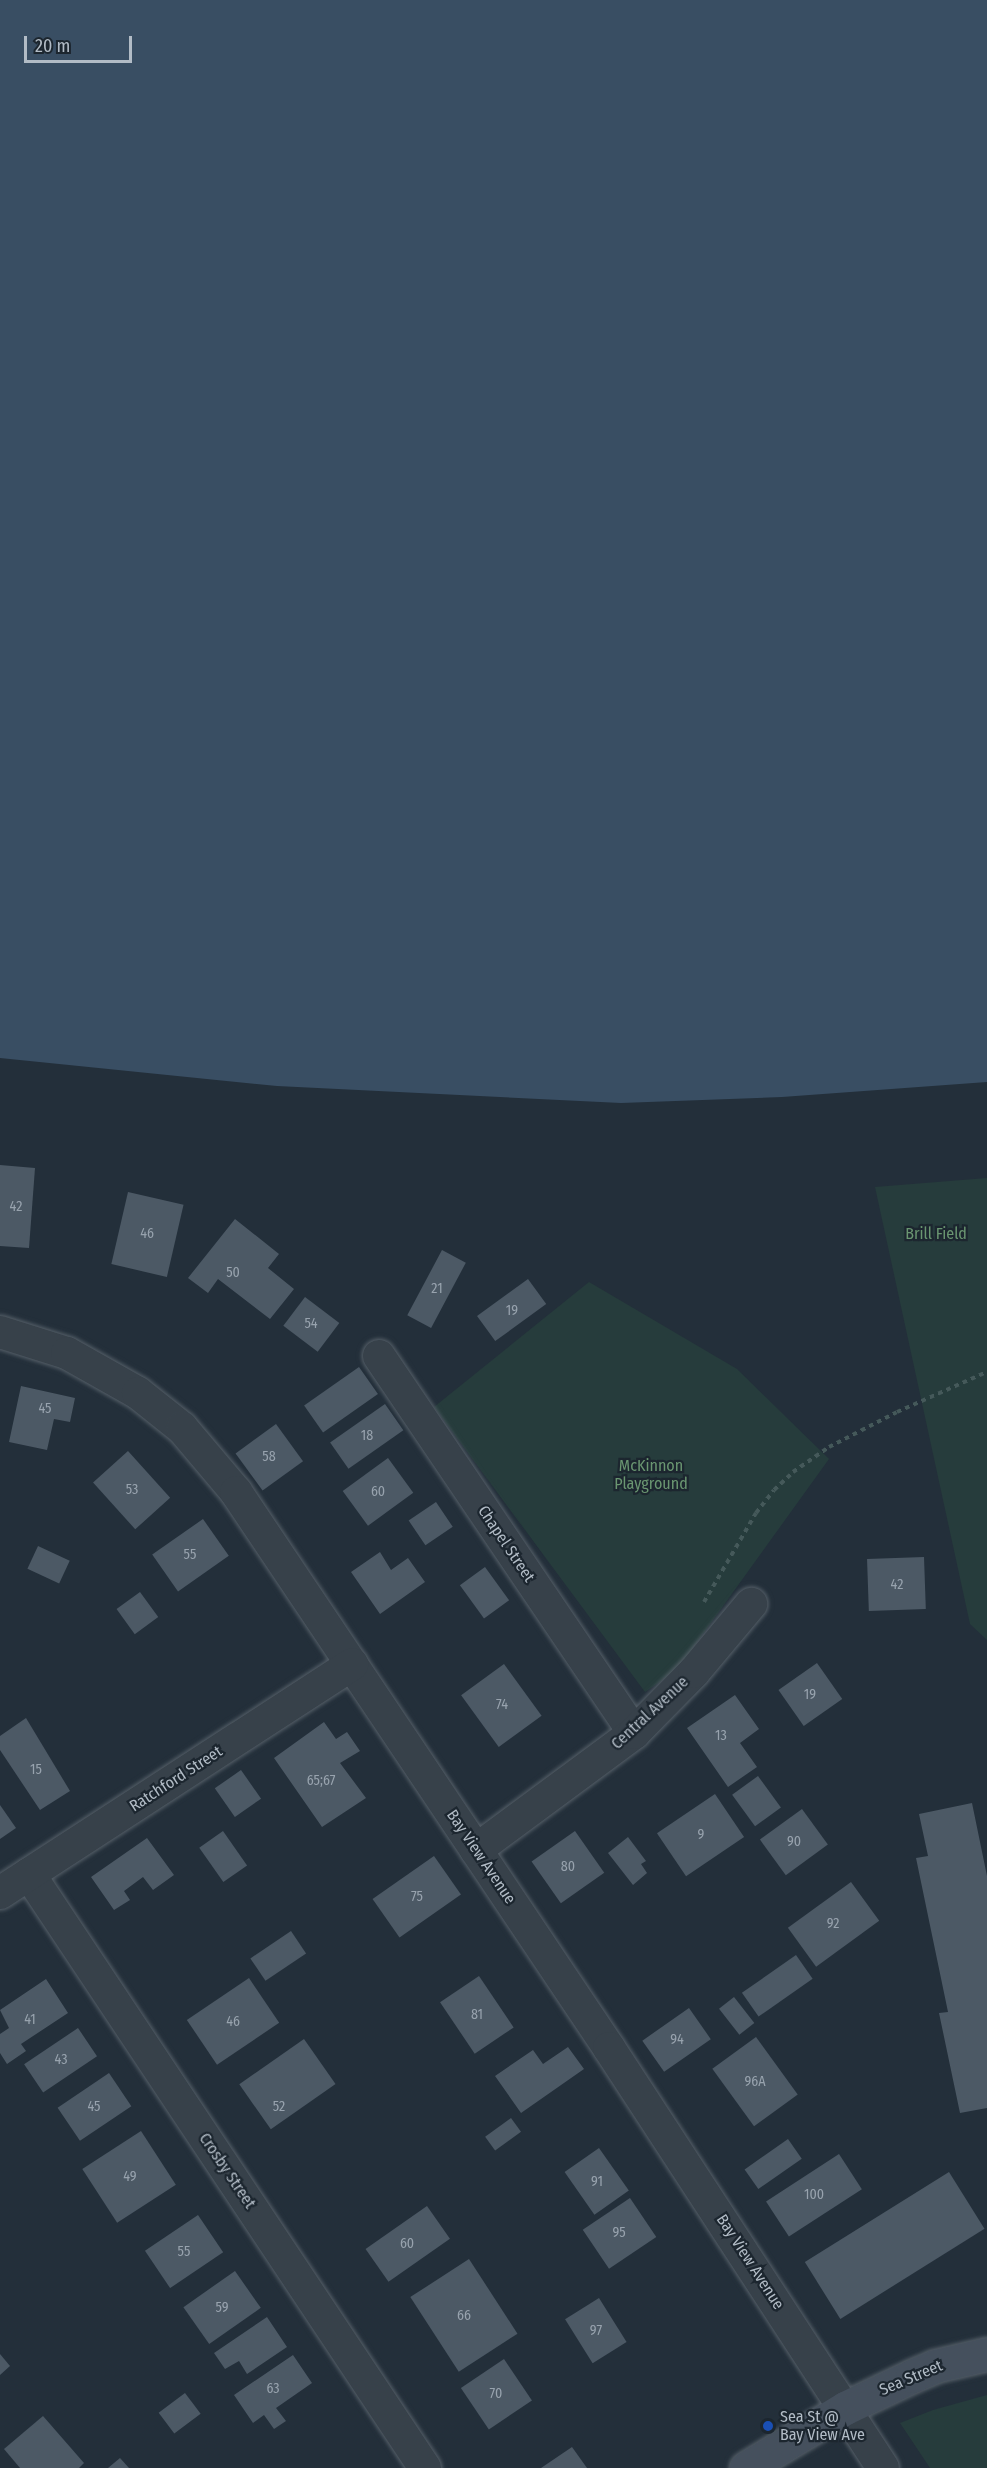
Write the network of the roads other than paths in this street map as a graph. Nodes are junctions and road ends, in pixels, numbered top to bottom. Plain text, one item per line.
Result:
1 (0, 1332) edge
2 (379, 1356) dead end
3 (751, 1604) dead end
4 (352, 1664) junction
5 (634, 1733) junction
6 (476, 1850) junction
7 (29, 1874) junction
8 (0, 1893) edge
9 (987, 2354) edge
10 (845, 2408) junction
11 (425, 2468) edge
12 (746, 2468) edge
13 (883, 2468) edge

1 - 4 street, Bay View Avenue
2 - 5 street, Chapel Street
3 - 5 street, Central Avenue
4 - 6 street, Bay View Avenue
4 - 7 street, Ratchford Street
5 - 6 street, Central Avenue
6 - 10 street, Bay View Avenue
7 - 8 street, Ratchford Street
7 - 11 street, Crosby Street
9 - 10 street, Sea Street
10 - 12 street, Sea Street
10 - 13 street, Bay View Avenue

